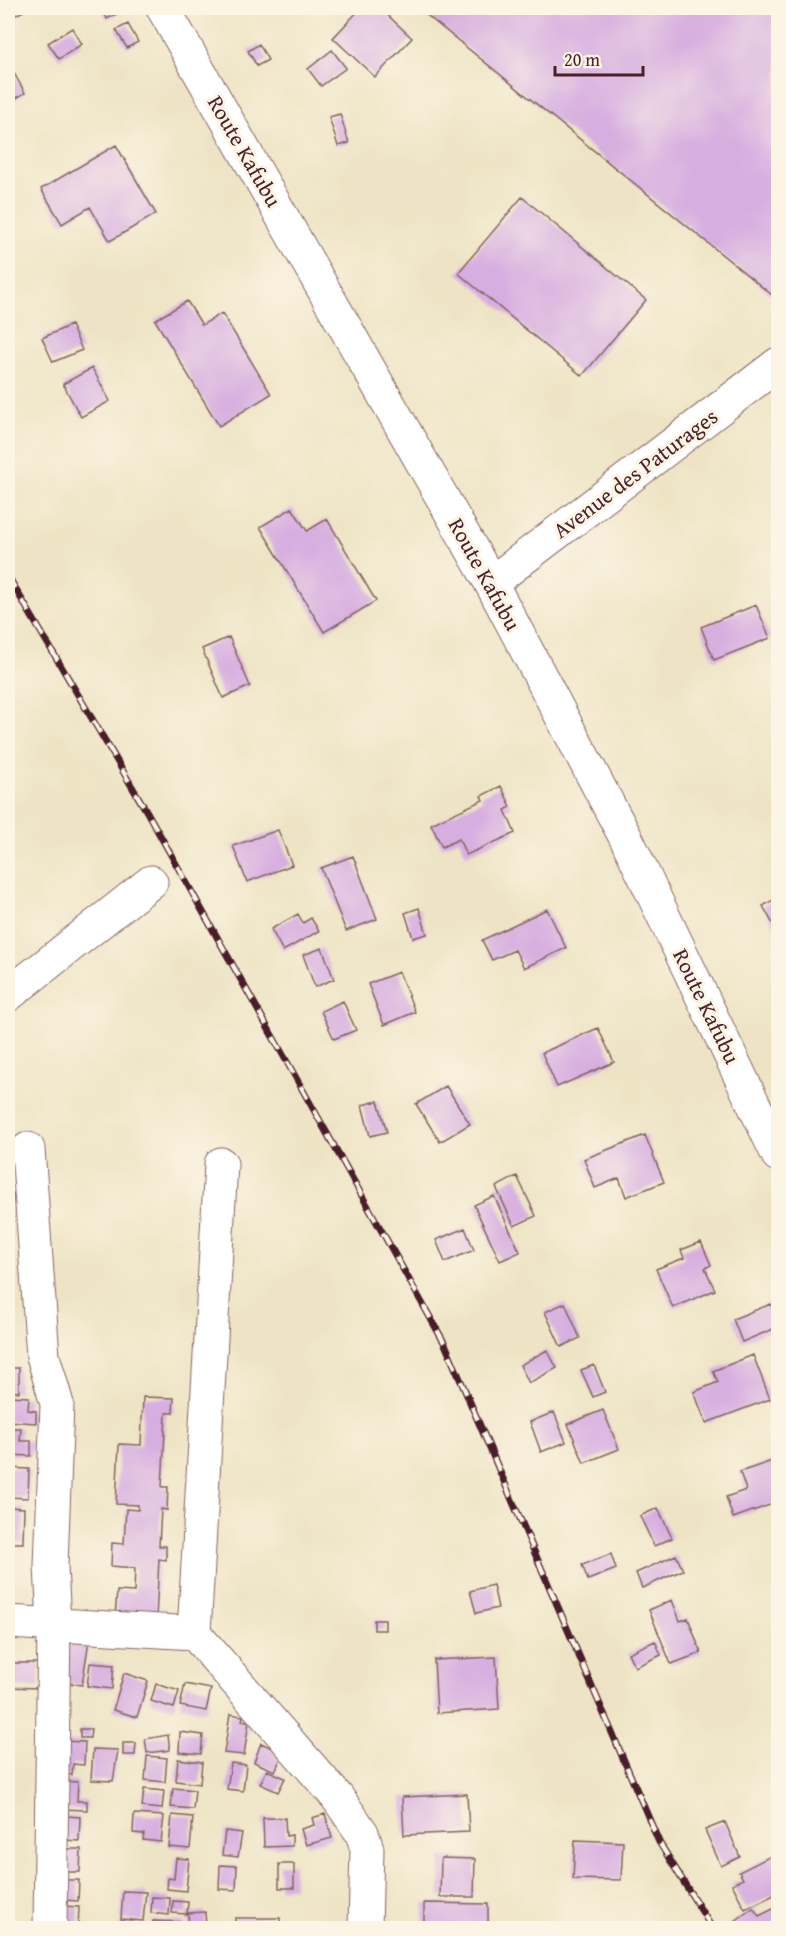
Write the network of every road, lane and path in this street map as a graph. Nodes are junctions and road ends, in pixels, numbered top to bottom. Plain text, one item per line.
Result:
1 (163, 8) edge
2 (778, 364) edge
3 (491, 583) junction
4 (151, 882) dead end
5 (8, 995) edge
6 (28, 1149) dead end
7 (778, 1155) edge
8 (221, 1164) dead end
9 (8, 1622) edge
10 (54, 1624) junction
11 (194, 1633) junction
12 (50, 1929) edge
13 (365, 1929) edge

1 - 3 main road, Route Kafubu
2 - 3 main road, Avenue des Paturages
3 - 7 main road, Route Kafubu
4 - 5 main road
6 - 10 main road
8 - 11 main road
9 - 10 main road
10 - 11 main road
10 - 12 main road
11 - 13 main road

